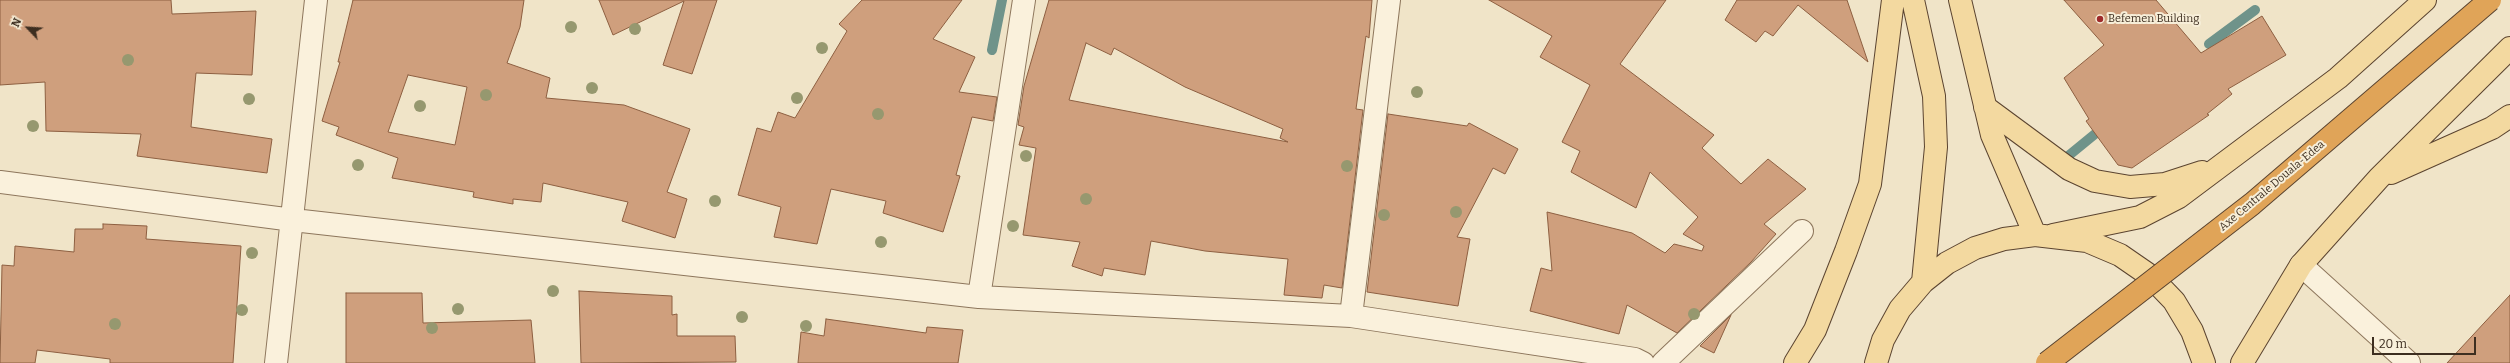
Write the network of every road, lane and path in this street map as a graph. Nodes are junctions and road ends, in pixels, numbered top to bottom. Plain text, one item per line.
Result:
1 (316, 0) edge
2 (1024, 0) edge
3 (1389, 0) edge
4 (1894, 0) edge
5 (1913, 0) edge
6 (1960, 0) edge
7 (2425, 0) edge
8 (2490, 0) edge
9 (2510, 48) edge
10 (1985, 107) junction
11 (2510, 116) edge
12 (2222, 166) junction
13 (2379, 178) junction
14 (0, 182) edge
15 (293, 220) junction
16 (1802, 231) dead end
17 (2044, 235) junction
18 (2301, 265) junction
19 (1923, 282) junction
20 (979, 297) junction
21 (1351, 316) junction
22 (276, 363) edge
23 (1643, 363) edge
24 (1662, 363) edge
25 (1795, 363) edge
26 (1876, 363) edge
27 (2047, 363) edge
28 (2204, 363) edge
29 (2242, 363) edge
30 (2409, 363) edge

1 - 15 street
2 - 20 street
3 - 21 street
4 - 25 main road
5 - 19 main road
6 - 10 main road
7 - 12 main road
8 - 27 highway, Axe Centrale Douala-Edea, bridge
9 - 13 main road
10 - 12 main road
10 - 17 main road
11 - 13 main road
12 - 17 main road
13 - 18 main road
14 - 15 street
15 - 20 street
15 - 22 street
16 - 24 street
17 - 19 main road
17 - 28 main road
18 - 29 main road
18 - 30 street
19 - 26 main road
20 - 21 street
21 - 23 street

